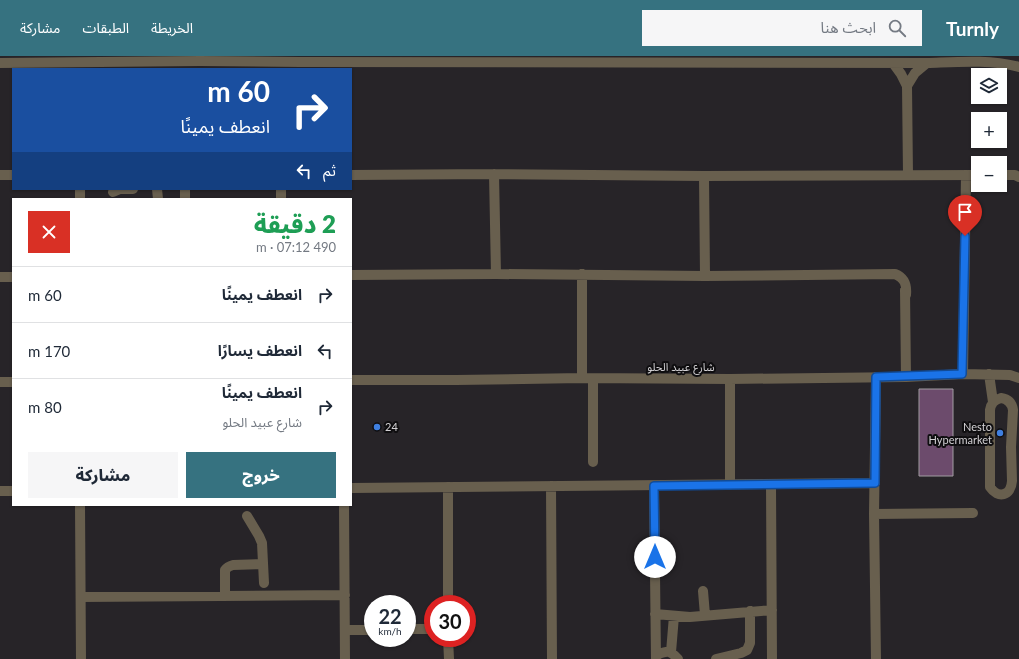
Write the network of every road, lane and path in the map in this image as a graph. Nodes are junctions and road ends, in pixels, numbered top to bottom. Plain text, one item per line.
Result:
1 (200, 61) junction
2 (0, 63) edge
3 (63, 63) junction
4 (892, 63) junction
5 (927, 63) junction
6 (268, 66) edge
7 (296, 66) edge
8 (1019, 67) edge
9 (70, 68) edge
10 (194, 68) edge
11 (907, 86) junction
12 (352, 174) edge
13 (494, 174) junction
14 (0, 175) edge
15 (12, 175) edge
16 (908, 175) junction
17 (966, 175) junction
18 (971, 175) edge
19 (1007, 175) edge
20 (1018, 175) edge
21 (704, 176) junction
22 (496, 274) junction
23 (582, 274) junction
24 (352, 275) edge
25 (705, 276) junction
26 (0, 277) edge
27 (12, 277) edge
28 (962, 374) junction
29 (989, 374) junction
30 (1016, 375) edge
31 (876, 377) junction
32 (906, 377) junction
33 (582, 378) junction
34 (593, 379) junction
35 (730, 379) junction
36 (352, 380) edge
37 (0, 382) edge
38 (12, 382) edge
39 (993, 402) junction
40 (1015, 448) edge
41 (593, 462) dead end
42 (875, 483) junction
43 (730, 485) junction
44 (771, 485) junction
45 (551, 486) junction
46 (654, 486) junction
47 (448, 487) junction
48 (352, 488) edge
49 (0, 491) edge
50 (12, 491) edge
51 (80, 506) edge
52 (344, 506) edge
53 (973, 513) dead end
54 (874, 514) junction
55 (247, 516) dead end
56 (263, 564) junction
57 (264, 583) dead end
58 (703, 591) dead end
59 (345, 595) junction
60 (448, 595) edge
61 (225, 596) junction
62 (81, 597) junction
63 (772, 610) junction
64 (750, 611) junction
65 (655, 614) junction
66 (674, 616) junction
67 (705, 616) junction
68 (345, 630) junction
69 (364, 630) edge
70 (448, 647) edge
71 (675, 656) edge
72 (656, 657) edge
73 (81, 659) edge
74 (345, 659) edge
75 (448, 659) edge
76 (552, 659) edge
77 (716, 659) edge
78 (772, 659) edge
79 (876, 659) edge

1 - 3 street
1 - 6 street
1 - 10 street
2 - 3 street
3 - 9 street
4 - 5 street
4 - 7 street
4 - 11 street
5 - 8 street
5 - 11 street
6 - 7 street
11 - 16 street
12 - 13 street
13 - 21 street
13 - 22 street
14 - 15 street
16 - 17 street
16 - 21 street
17 - 18 street
17 - 28 street
19 - 20 street
21 - 25 street
22 - 23 street
22 - 24 street
23 - 25 street
23 - 33 street
25 - 32 street
26 - 27 street
28 - 29 street, شارع عبيد الحلو
28 - 32 street, شارع عبيد الحلو
29 - 30 street, شارع عبيد الحلو
29 - 39 street
31 - 32 street, شارع عبيد الحلو
31 - 35 street, شارع عبيد الحلو
31 - 42 street
33 - 34 street, شارع عبيد الحلو
33 - 36 street, شارع عبيد الحلو
34 - 35 street, شارع عبيد الحلو
34 - 41 street
35 - 43 street
37 - 38 street
39 - 40 street
39 - 40 street
42 - 44 street
42 - 54 street
43 - 44 street
43 - 46 street
44 - 63 street
45 - 46 street
45 - 47 street
45 - 76 street
46 - 65 street
47 - 48 street
47 - 60 street
49 - 50 street
51 - 62 street
52 - 59 street
53 - 54 street
54 - 79 street
55 - 56 street
56 - 57 street
56 - 61 street
58 - 67 street
59 - 61 street
59 - 68 street
61 - 62 street
62 - 73 street
63 - 64 street
63 - 78 street
64 - 67 street
64 - 77 street
65 - 66 street
65 - 72 street
66 - 67 street
66 - 71 street
68 - 69 street
68 - 74 street
70 - 75 street
71 - 72 street

